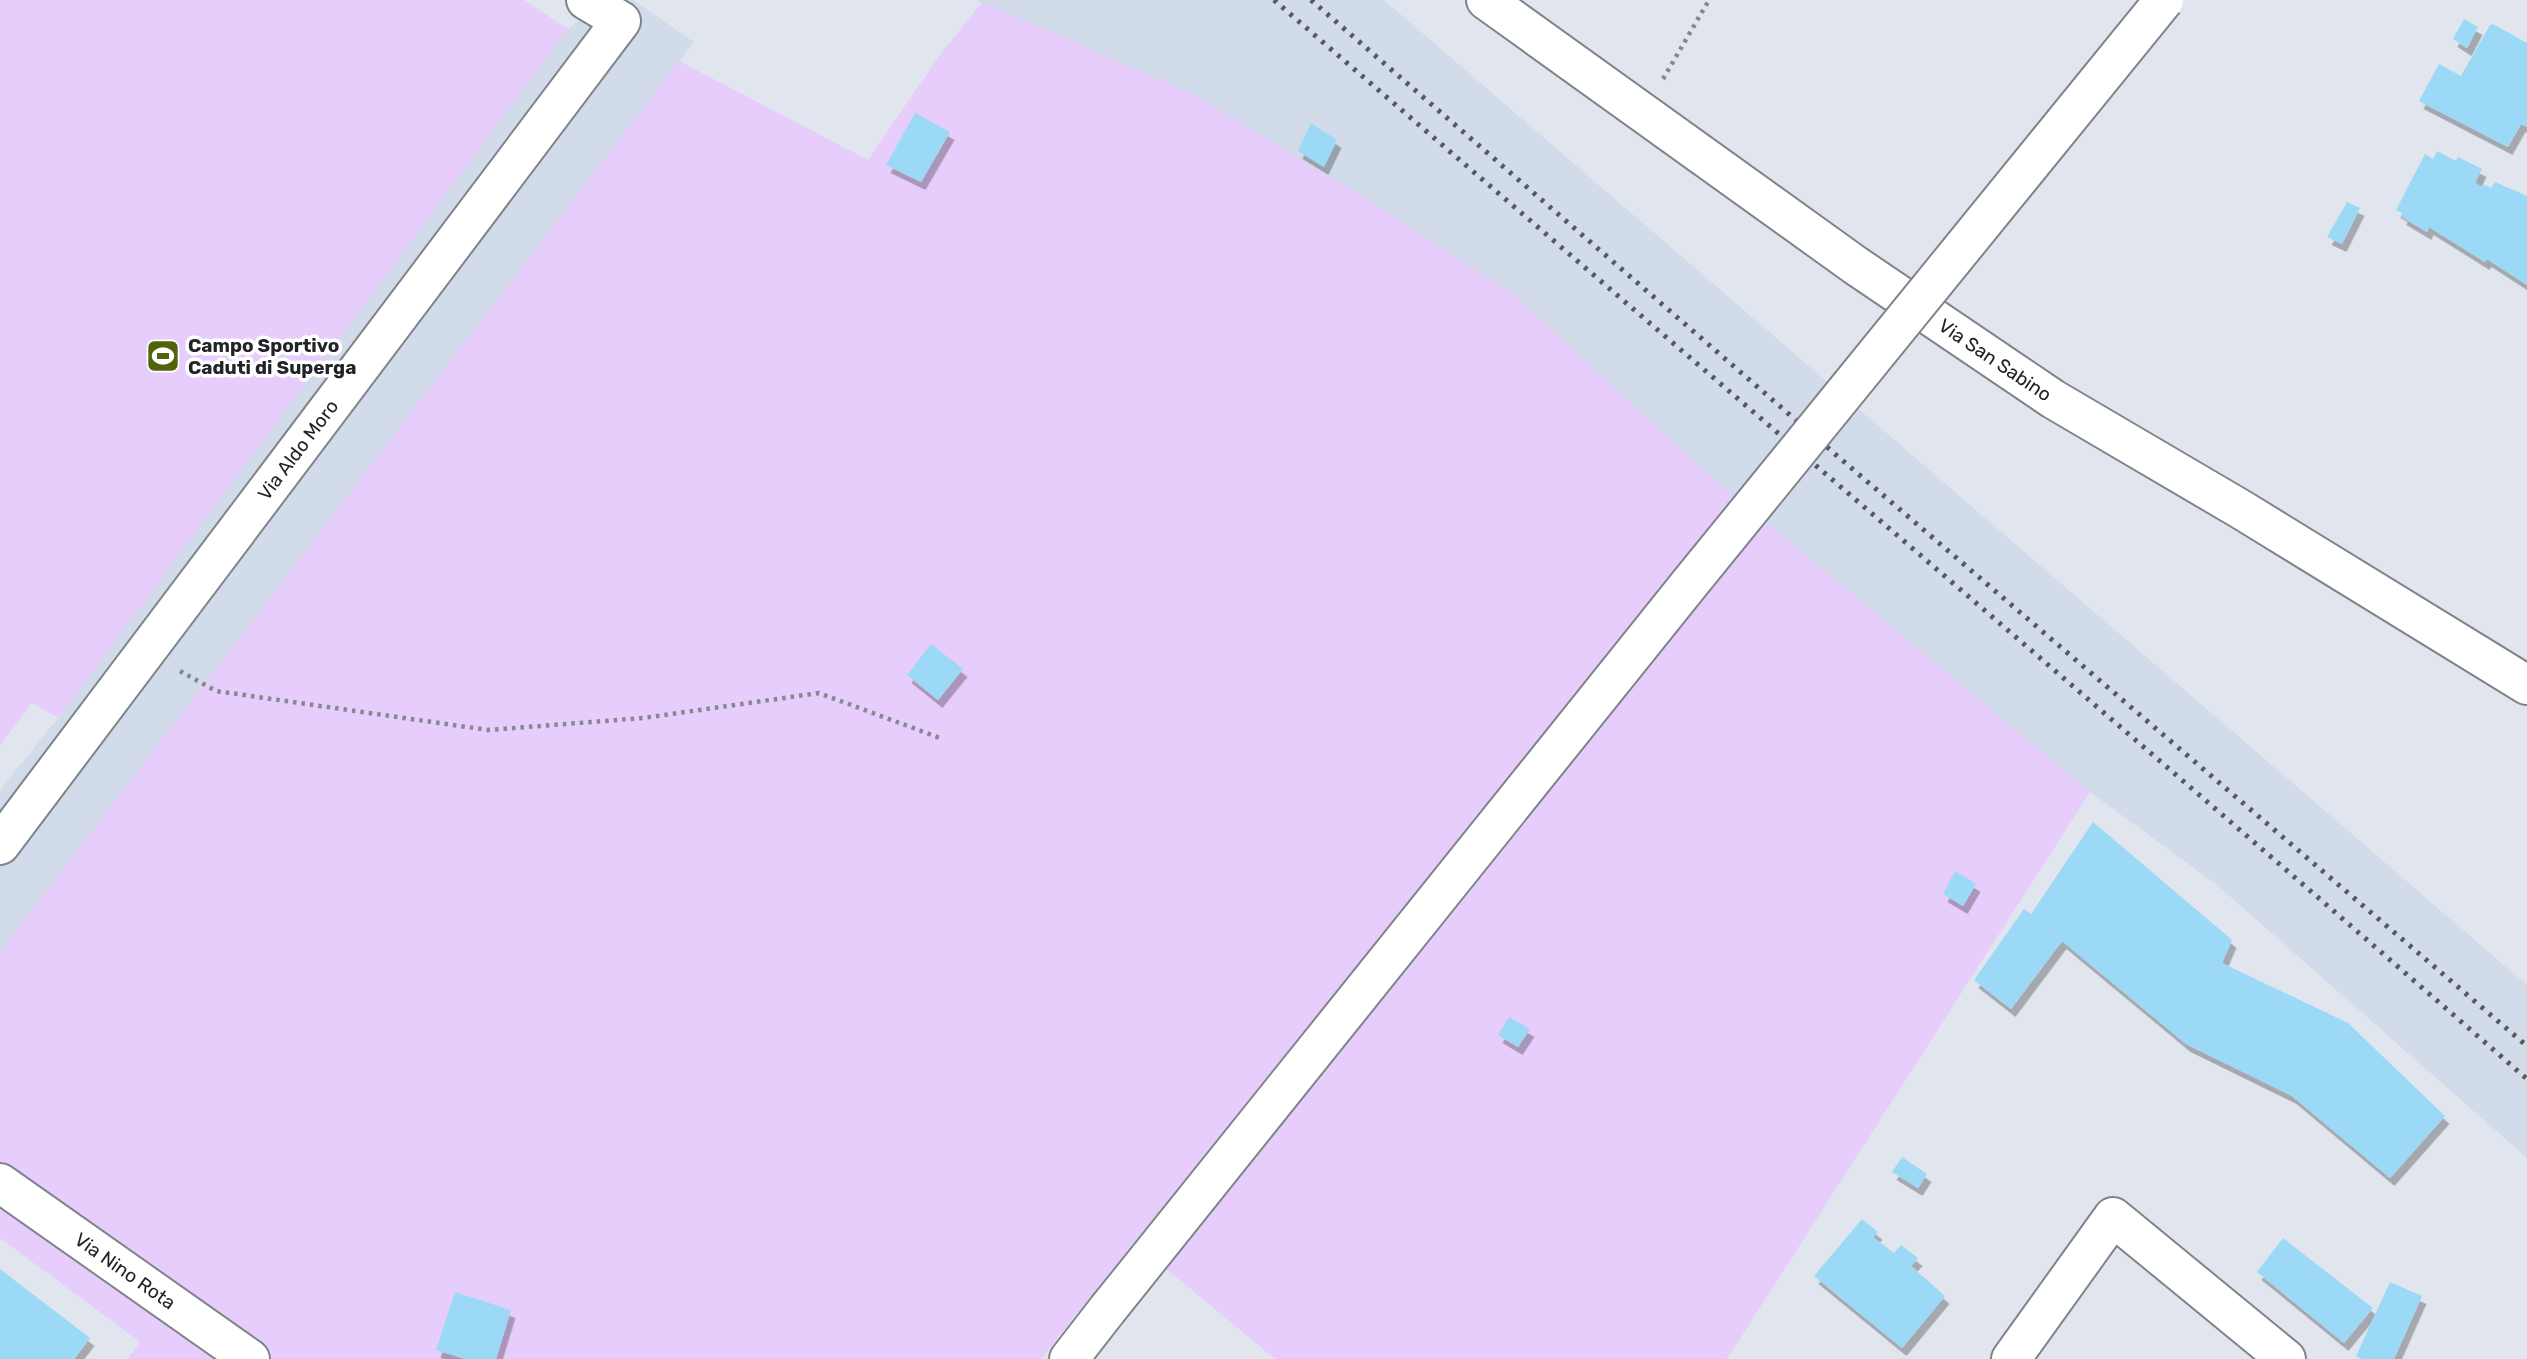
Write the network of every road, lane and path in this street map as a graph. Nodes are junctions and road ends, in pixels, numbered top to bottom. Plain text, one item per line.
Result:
1 (586, 0) edge
2 (1486, 0) edge
3 (1709, 0) edge
4 (2164, 0) edge
5 (1644, 113) junction
6 (145, 653) junction
7 (2523, 673) edge
8 (940, 738) dead end
9 (0, 845) edge
10 (0, 1182) edge
11 (250, 1359) edge
12 (1069, 1359) edge
13 (2011, 1359) edge
14 (2286, 1359) edge

1 - 6 street, Via Aldo Moro
2 - 5 street, Via San Sabino
3 - 5 path
4 - 12 street, bridge
5 - 7 street, Via San Sabino
6 - 8 path
6 - 9 street, Via Aldo Moro
10 - 11 street, Via Nino Rota
13 - 14 street

